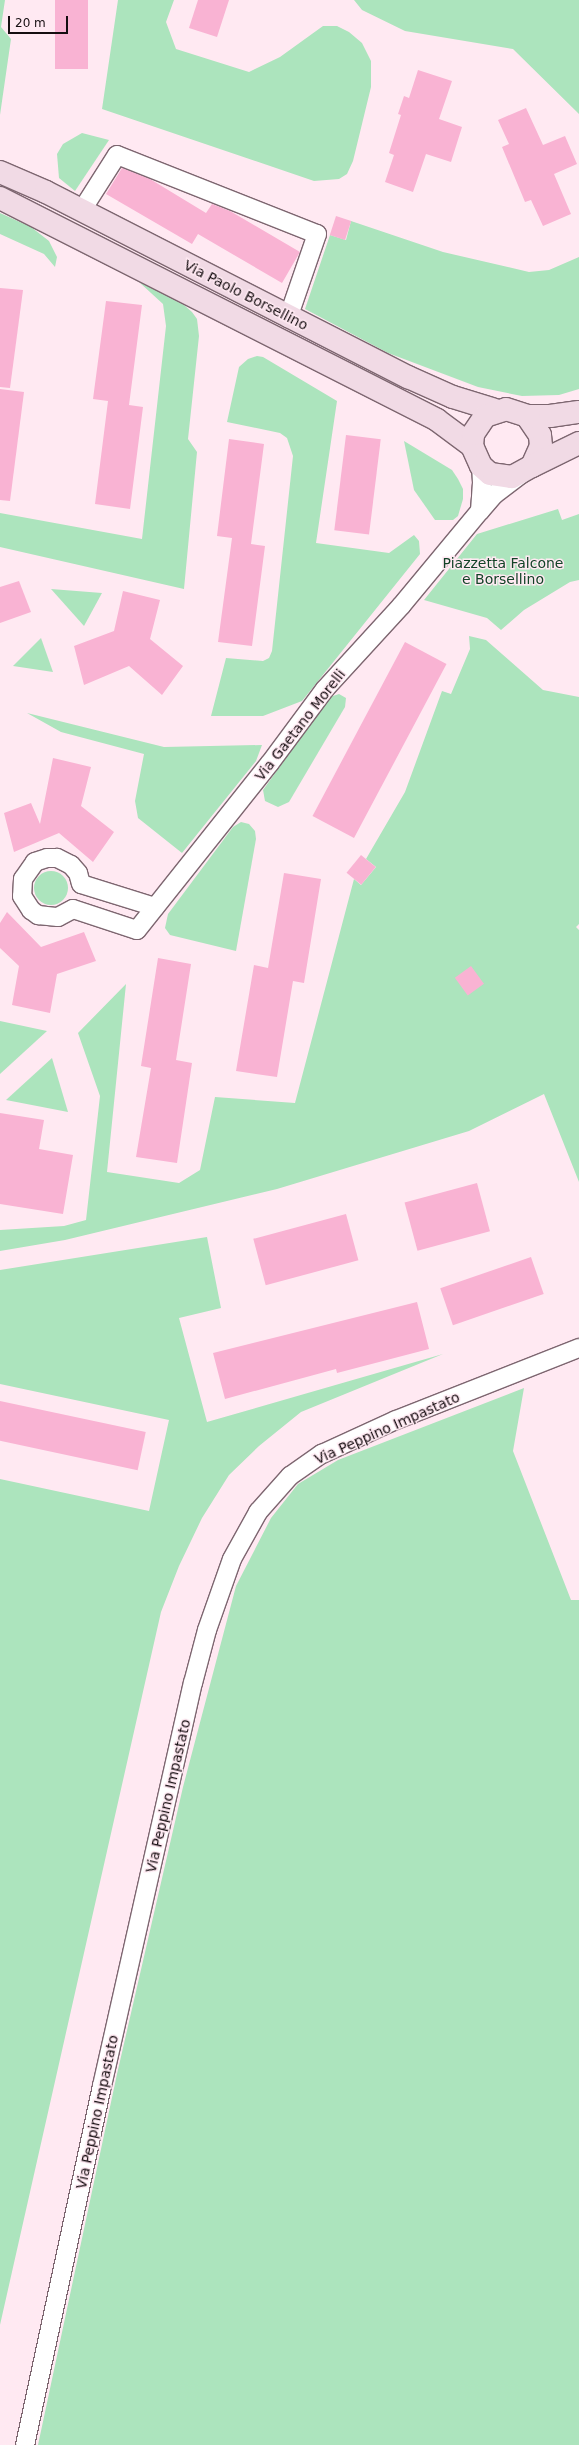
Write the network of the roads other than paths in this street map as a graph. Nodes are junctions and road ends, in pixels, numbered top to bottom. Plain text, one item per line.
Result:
1 (0, 172) edge
2 (0, 198) edge
3 (82, 210) junction
4 (288, 318) junction
5 (495, 410) junction
6 (579, 412) edge
7 (527, 416) junction
8 (579, 443) edge
9 (472, 446) junction
10 (481, 466) junction
11 (527, 470) junction
12 (480, 511) junction
13 (156, 907) junction
14 (579, 1348) edge
15 (26, 2445) edge

1 - 3 street, Via Paolo Borsellino
2 - 9 street, Via Paolo Borsellino
3 - 4 street, Via Paolo Borsellino
3 - 4 street
4 - 5 street, Via Paolo Borsellino
5 - 7 street
5 - 9 street
6 - 7 street
7 - 11 street
8 - 11 street
9 - 10 street
10 - 11 street
10 - 12 street
11 - 12 street, Via Gaetano Morelli
12 - 13 street, Via Gaetano Morelli
13 - 13 street, Via Gaetano Morelli
14 - 15 street, Via Peppino Impastato

